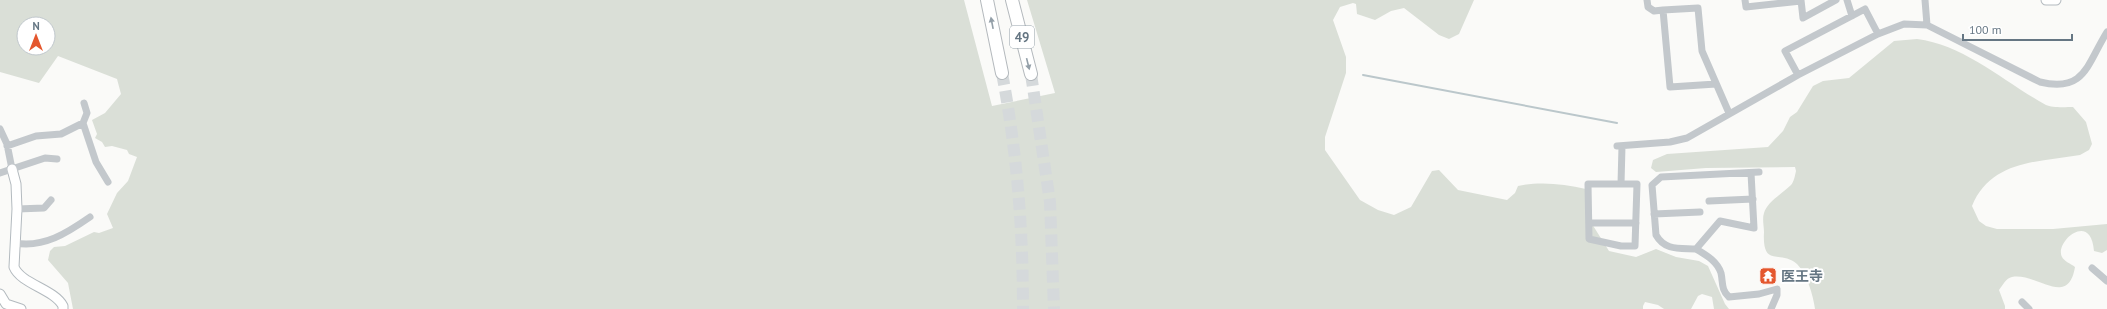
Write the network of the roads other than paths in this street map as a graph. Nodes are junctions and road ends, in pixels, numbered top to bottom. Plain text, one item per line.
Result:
1 (987, 0) edge
2 (1012, 0) edge
3 (1647, 0) edge
4 (1745, 0) edge
5 (1801, 0) edge
6 (1836, 0) edge
7 (1846, 0) edge
8 (1926, 0) edge
9 (2046, 0) edge
10 (2056, 0) edge
11 (1663, 10) junction
12 (1852, 16) junction
13 (1927, 25) junction
14 (2107, 32) edge
15 (1878, 34) junction
16 (1002, 73) tunnel mouth
17 (1031, 74) tunnel mouth
18 (1798, 75) junction
19 (1716, 84) junction
20 (84, 103) dead end
21 (1729, 113) junction
22 (83, 123) junction
23 (0, 129) edge
24 (8, 146) junction
25 (57, 159) dead end
26 (12, 169) junction
27 (1759, 172) dead end
28 (0, 173) edge
29 (1751, 173) junction
30 (108, 182) dead end
31 (1622, 184) junction
32 (1753, 199) junction
33 (51, 200) dead end
34 (1709, 201) dead end
35 (17, 210) junction
36 (1700, 212) dead end
37 (1654, 214) junction
38 (90, 217) dead end
39 (1589, 223) junction
40 (1636, 223) junction
41 (15, 243) junction
42 (1696, 249) junction
43 (2092, 268) dead end
44 (2107, 281) edge
45 (0, 294) edge
46 (2022, 302) dead end
47 (20, 309) edge
48 (63, 309) edge
49 (1771, 309) edge
50 (2029, 309) edge

16 -> 1 highway, 49
2 -> 17 highway, 49
3 - 11 street
4 - 5 street
5 - 6 street
7 - 12 street
8 - 13 street
9 - 10 street
11 - 19 street
11 - 19 street
12 - 15 street
12 - 18 street
13 - 14 street
13 - 15 street
15 - 18 street
18 - 21 street
19 - 21 street
20 - 22 street
21 - 31 street
22 - 24 street
22 - 30 street
23 - 24 street
24 - 26 street
25 - 26 street
26 - 28 street
26 - 35 street
27 - 29 street
29 - 32 street
29 - 37 street
31 - 39 street
31 - 40 street
32 - 34 street
32 - 42 street
33 - 35 street
35 - 41 street
36 - 37 street
37 - 42 street
38 - 41 street
39 - 40 street
39 - 40 street
41 - 48 street
42 - 49 street
43 - 44 street
45 - 47 street
46 - 50 street

